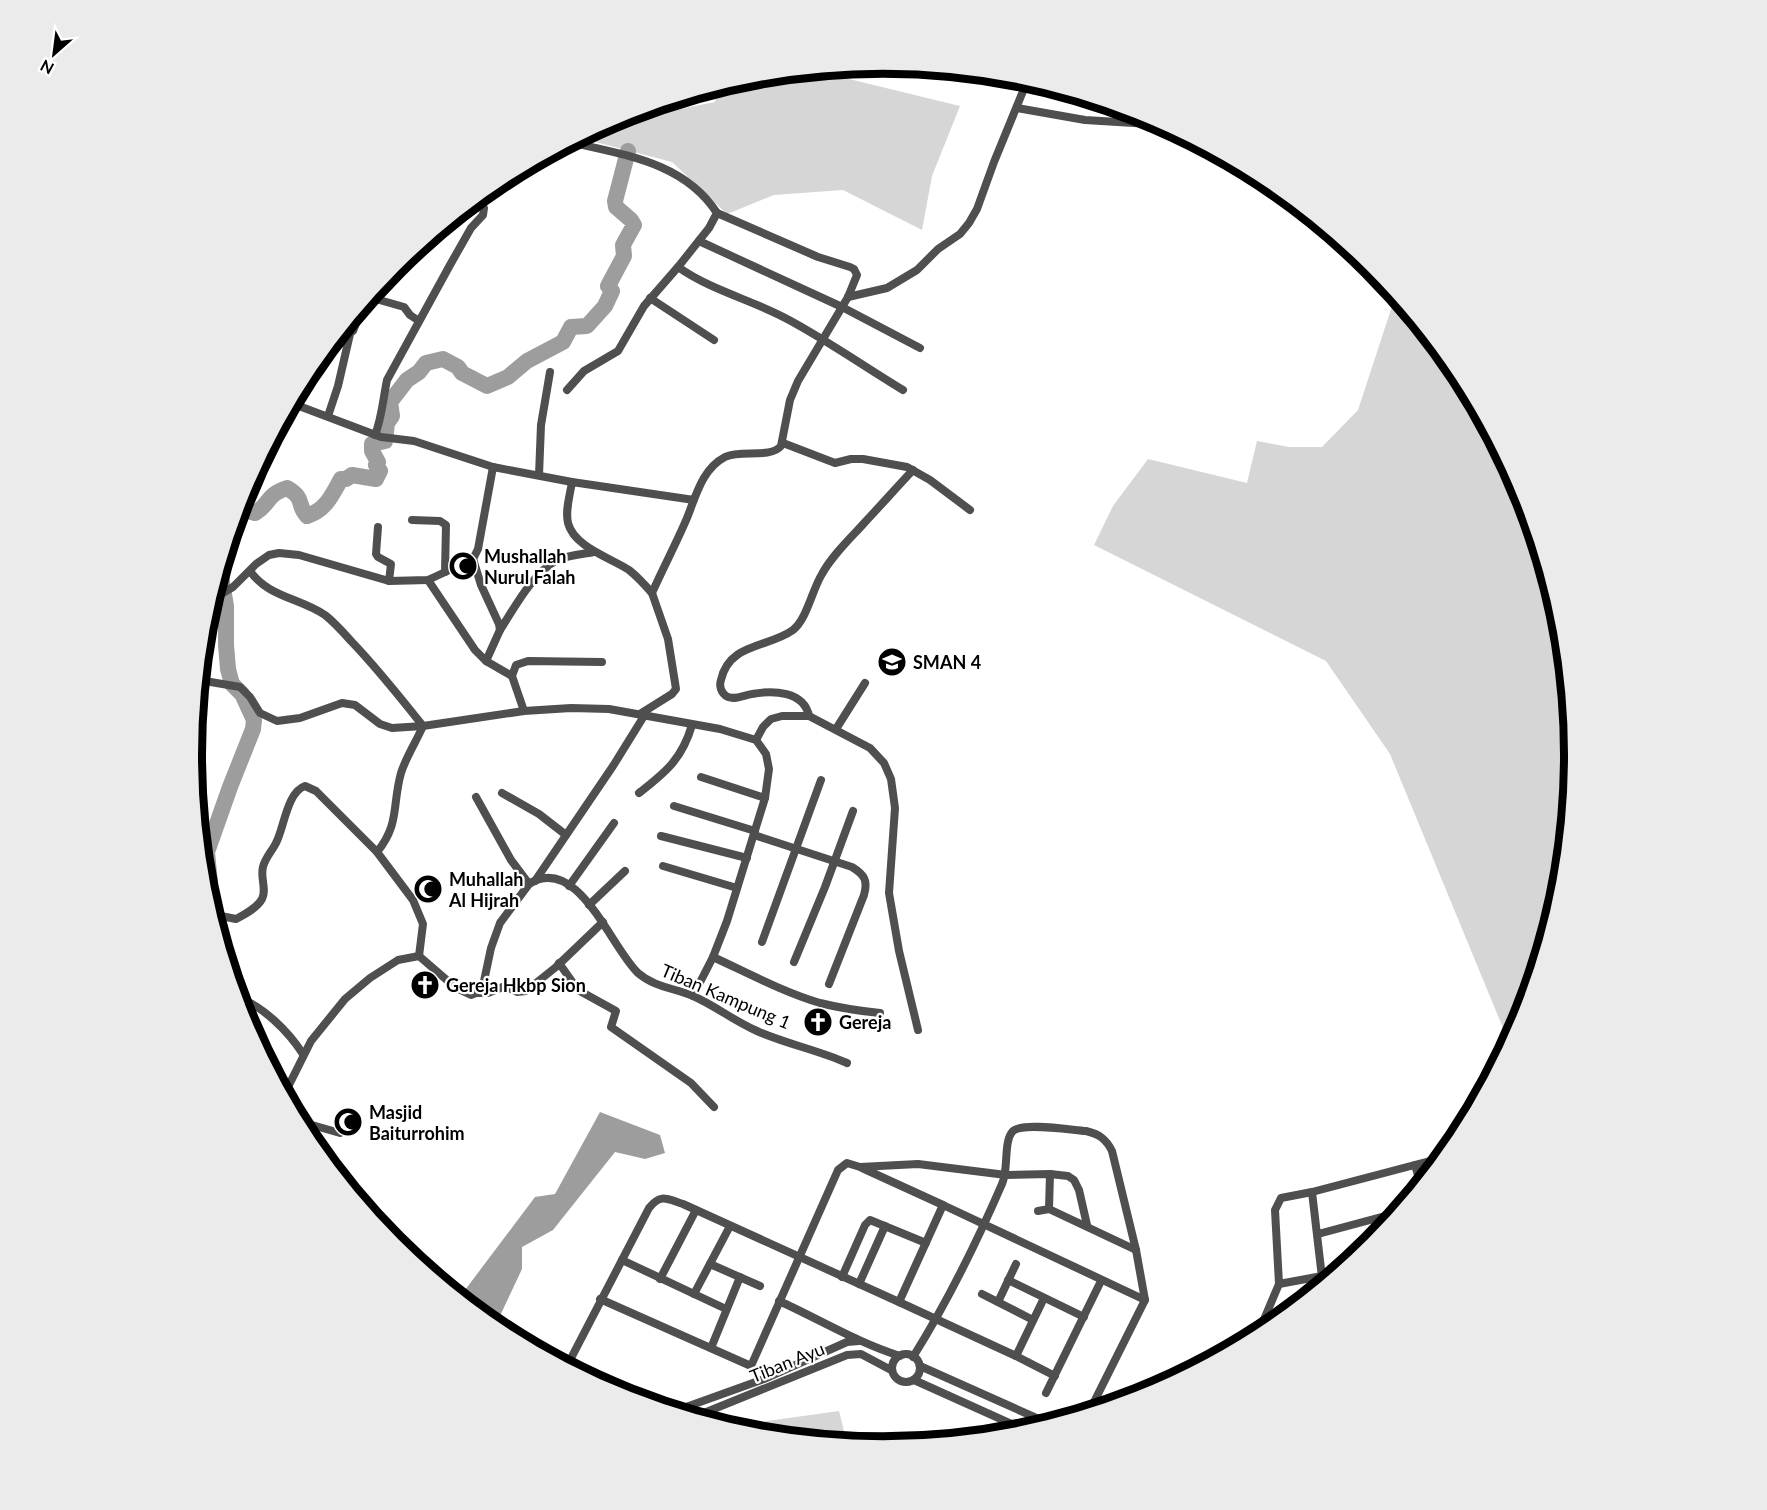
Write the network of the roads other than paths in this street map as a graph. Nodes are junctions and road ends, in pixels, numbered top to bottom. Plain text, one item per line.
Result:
1 (1024, 89) edge
2 (1017, 108) junction
3 (1140, 123) edge
4 (581, 145) edge
5 (481, 205) edge
6 (717, 213) junction
7 (699, 241) junction
8 (678, 267) junction
9 (848, 297) junction
10 (650, 298) junction
11 (377, 299) edge
12 (842, 307) junction
13 (419, 321) junction
14 (352, 329) edge
15 (350, 334) joint
16 (714, 340) dead end
17 (823, 341) junction
18 (920, 348) dead end
19 (550, 372) dead end
20 (567, 390) dead end
21 (903, 390) dead end
22 (298, 406) edge
23 (328, 416) junction
24 (378, 436) junction
25 (783, 443) junction
26 (493, 467) junction
27 (913, 470) junction
28 (539, 475) junction
29 (572, 482) junction
30 (693, 500) junction
31 (970, 510) dead end
32 (412, 520) dead end
33 (378, 527) dead end
34 (594, 552) junction
35 (472, 559) junction
36 (250, 571) junction
37 (445, 572) junction
38 (428, 580) junction
39 (389, 581) junction
40 (222, 593) edge
41 (652, 593) junction
42 (500, 630) junction
43 (486, 661) junction
44 (602, 662) dead end
45 (512, 676) junction
46 (206, 681) edge
47 (865, 684) dead end
48 (524, 711) junction
49 (642, 715) junction
50 (809, 716) junction
51 (692, 725) junction
52 (423, 726) junction
53 (836, 729) junction
54 (756, 740) junction
55 (701, 777) dead end
56 (821, 780) dead end
57 (502, 793) dead end
58 (639, 793) dead end
59 (476, 797) dead end
60 (765, 798) junction
61 (674, 806) dead end
62 (853, 811) dead end
63 (614, 823) dead end
64 (755, 833) junction
65 (566, 835) junction
66 (661, 836) dead end
67 (797, 849) junction
68 (377, 852) junction
69 (747, 858) junction
70 (834, 861) junction
71 (663, 866) dead end
72 (625, 871) dead end
73 (532, 882) junction
74 (569, 886) junction
75 (737, 888) junction
76 (589, 905) junction
77 (222, 916) edge
78 (603, 922) junction
79 (762, 942) dead end
80 (419, 956) junction
81 (713, 957) junction
82 (794, 962) dead end
83 (559, 963) junction
84 (829, 984) dead end
85 (476, 993) junction
86 (693, 996) junction
87 (248, 1001) edge
88 (880, 1013) dead end
89 (918, 1030) dead end
90 (303, 1054) junction
91 (847, 1063) dead end
92 (288, 1086) edge
93 (714, 1107) dead end
94 (311, 1125) edge
95 (340, 1133) dead end
96 (1431, 1160) edge
97 (1415, 1165) junction
98 (860, 1167) junction
99 (1050, 1174) junction
100 (1006, 1175) junction
101 (1418, 1177) edge
102 (1312, 1192) junction
103 (943, 1205) junction
104 (1049, 1209) junction
105 (696, 1210) junction
106 (1038, 1211) dead end
107 (1385, 1216) edge
108 (985, 1224) junction
109 (1087, 1225) junction
110 (730, 1226) junction
111 (885, 1226) junction
112 (1318, 1234) junction
113 (926, 1243) junction
114 (1136, 1250) junction
115 (799, 1258) junction
116 (621, 1260) junction
117 (710, 1264) junction
118 (1016, 1264) dead end
119 (1323, 1275) joint
120 (842, 1276) junction
121 (740, 1277) junction
122 (660, 1278) junction
123 (1008, 1280) junction
124 (1101, 1281) junction
125 (859, 1284) junction
126 (1279, 1284) junction
127 (760, 1286) dead end
128 (694, 1294) junction
129 (982, 1294) dead end
130 (600, 1299) junction
131 (1044, 1299) junction
132 (1145, 1300) junction
133 (779, 1301) junction
134 (899, 1302) junction
135 (998, 1302) junction
136 (726, 1310) junction
137 (1084, 1317) junction
138 (936, 1320) junction
139 (1033, 1320) junction
140 (1263, 1321) edge
141 (859, 1341) junction
142 (711, 1348) junction
143 (900, 1356) junction
144 (1016, 1356) junction
145 (913, 1357) junction
146 (570, 1360) edge
147 (751, 1366) junction
148 (920, 1366) junction
149 (891, 1370) junction
150 (1055, 1376) junction
151 (764, 1379) junction
152 (914, 1380) junction
153 (1046, 1393) dead end
154 (1094, 1403) edge
155 (687, 1407) edge
156 (705, 1412) edge
157 (1037, 1418) edge
158 (1011, 1424) edge

1 - 2 street
2 - 3 street
2 - 9 street
4 - 6 street
5 - 13 street
6 - 7 street
6 - 9 street
7 - 8 street
7 - 12 street
8 - 10 street
8 - 17 street
9 - 12 street
10 - 16 street
10 - 20 street
11 - 13 street
12 - 17 street
12 - 18 street
13 - 24 street
14 - 15 street
15 - 23 street
17 - 21 street
17 - 25 street
19 - 28 street
22 - 23 street
23 - 24 street
24 - 26 street
25 - 27 street
25 - 30 street
26 - 28 street
26 - 35 street
27 - 31 street
27 - 50 street
28 - 29 street
29 - 30 street
29 - 34 street
30 - 41 street
32 - 37 street
33 - 39 street
34 - 41 street
34 - 42 street
35 - 37 street
35 - 42 street
36 - 39 street
36 - 40 street
36 - 52 street
37 - 38 street
38 - 39 street
38 - 43 street
41 - 49 street
42 - 43 street
43 - 45 street
44 - 45 street
45 - 48 street
46 - 52 street
47 - 53 street
48 - 49 street
48 - 52 street
49 - 51 street
49 - 65 street
50 - 53 street
50 - 54 street
51 - 54 street
51 - 58 street
52 - 68 street
53 - 89 street
54 - 60 street
55 - 60 street
56 - 67 street
57 - 65 street
59 - 73 street
60 - 64 street
61 - 64 street
62 - 70 street
63 - 74 street
64 - 67 street
64 - 69 street
65 - 73 street
66 - 69 street
67 - 70 street
67 - 79 street
68 - 77 street
68 - 80 street
69 - 75 street
70 - 82 street
70 - 84 street
71 - 75 street
72 - 76 street
73 - 74 street, Tiban Kampung 1
73 - 85 street
74 - 76 street, Tiban Kampung 1
75 - 81 street
76 - 78 street, Tiban Kampung 1
78 - 83 street
78 - 86 street, Tiban Kampung 1
80 - 85 street
80 - 90 street
81 - 86 street
81 - 88 street
83 - 85 street
83 - 93 street
86 - 91 street, Tiban Kampung 1
87 - 90 street
90 - 92 street
94 - 95 street
96 - 97 street
97 - 101 street
97 - 102 street
98 - 100 street
98 - 103 street
98 - 115 street
99 - 100 street
99 - 104 street
99 - 109 street
100 - 108 street
100 - 114 street
102 - 112 street
102 - 126 street
103 - 108 street
103 - 113 street
104 - 106 street
104 - 109 street
105 - 110 street
105 - 116 street
105 - 122 street
107 - 112 street
108 - 124 street
108 - 138 street
109 - 114 street
110 - 115 street
110 - 117 street
111 - 113 street
111 - 120 street
111 - 125 street
112 - 119 street
113 - 134 street
114 - 132 street
115 - 120 street
115 - 133 street
116 - 122 street
116 - 130 street
117 - 121 street
117 - 128 street
118 - 123 street
119 - 126 street
120 - 125 street
121 - 127 street
121 - 136 street
122 - 128 street
123 - 131 street
123 - 135 street
124 - 132 street
124 - 137 street
125 - 134 street
126 - 140 street
128 - 136 street
129 - 135 street
130 - 142 street
130 - 146 street
131 - 137 street
131 - 139 street
132 - 154 street
133 - 141 street
133 - 147 street
134 - 138 street
135 - 139 street
136 - 142 street
137 - 150 street
138 - 144 street
138 - 145 street
139 - 144 street
141 - 143 street
141 - 151 street, Tiban Ayu
142 - 147 street
143 - 145 street
143 - 149 street
144 - 150 street
145 - 148 street
147 - 151 street
148 - 152 street
148 - 157 street
149 - 152 street
149 - 156 street, Tiban Ayu
150 - 153 street
151 - 155 street, Tiban Ayu
152 - 158 street

